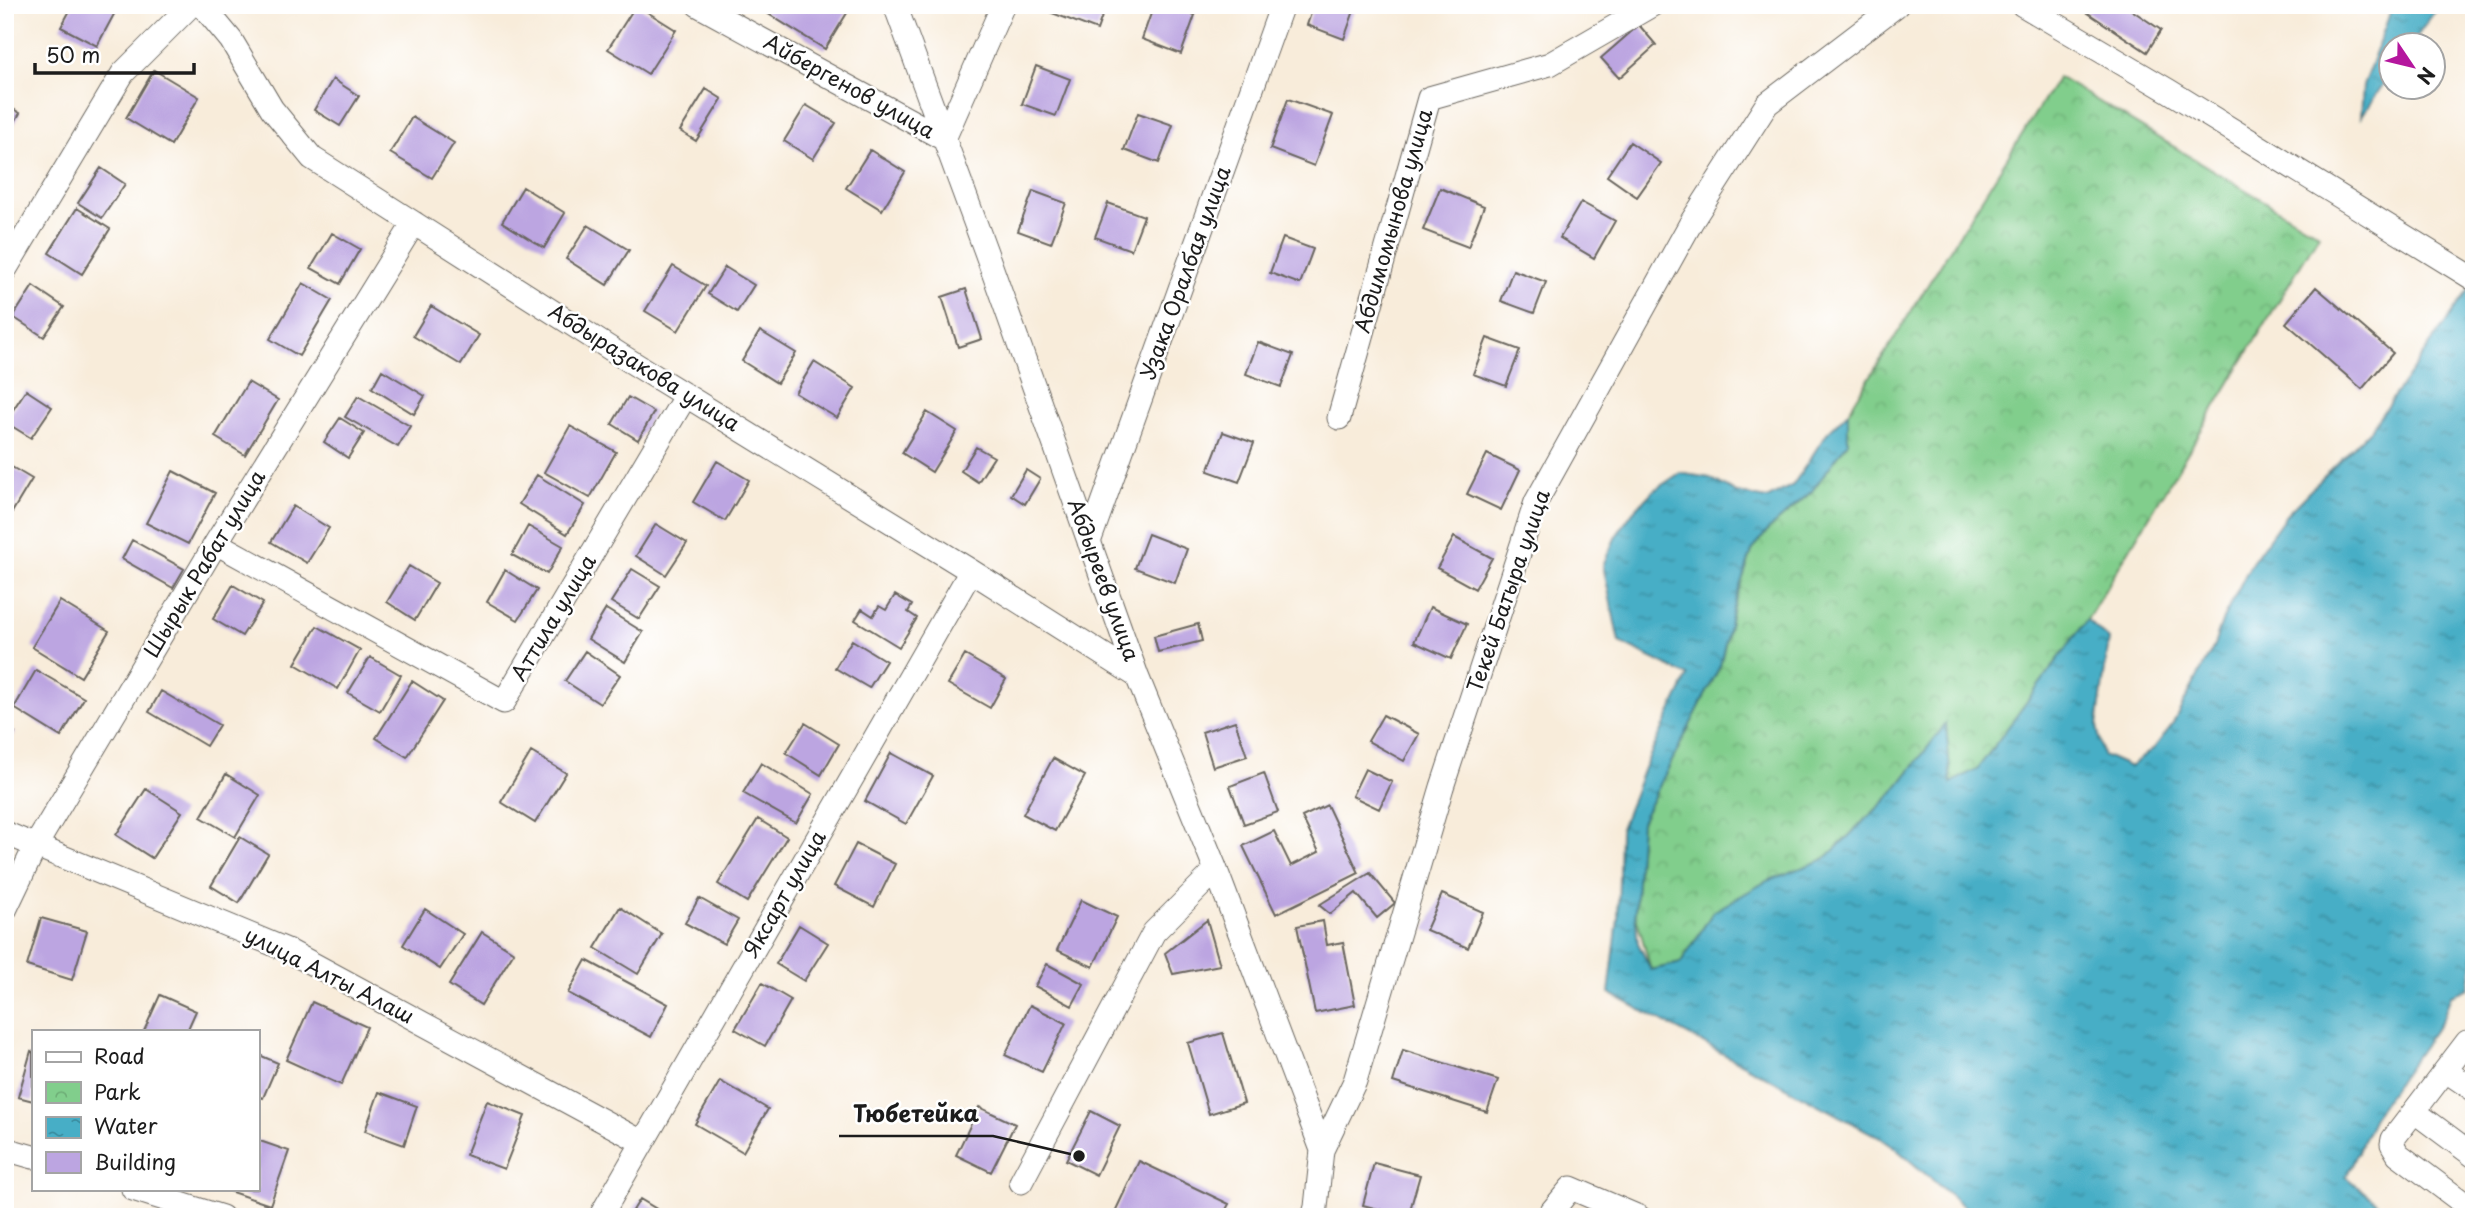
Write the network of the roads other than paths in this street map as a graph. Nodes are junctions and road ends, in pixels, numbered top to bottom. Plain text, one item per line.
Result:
1 (191, 5) edge
2 (202, 5) edge
3 (698, 5) edge
4 (895, 5) edge
5 (1003, 5) edge
6 (1282, 5) edge
7 (1652, 5) edge
8 (1897, 5) edge
9 (2023, 5) edge
10 (944, 139) junction
11 (414, 223) junction
12 (14, 234) edge
13 (5, 270) edge
14 (2467, 275) edge
15 (686, 395) junction
16 (1339, 418) dead end
17 (1089, 542) junction
18 (216, 543) junction
19 (971, 571) junction
20 (1137, 676) junction
21 (5, 833) edge
22 (36, 845) junction
23 (1216, 870) junction
24 (5, 911) edge
25 (2474, 1041) edge
26 (2446, 1071) junction
27 (2474, 1090) edge
28 (2415, 1112) junction
29 (642, 1142) junction
30 (5, 1149) edge
31 (1322, 1150) junction
32 (2474, 1156) edge
33 (32, 1157) edge
34 (1021, 1182) dead end
35 (136, 1190) edge
36 (2474, 1210) edge
37 (222, 1217) edge
38 (600, 1217) edge
39 (1312, 1217) edge
40 (1547, 1217) edge
41 (1639, 1217) edge

1 - 12 street
2 - 11 street, Абдыразакова улица
3 - 10 street, Айбергенов улица
4 - 10 street, Абдыреев улица
5 - 10 street, Айбергенов улица
6 - 17 street, Узака Оралбая улица
7 - 16 street, Абдимомынова улица
8 - 31 street, Текей Батыра улица
9 - 14 street
10 - 17 street, Абдыреев улица
11 - 15 street, Абдыразакова улица
11 - 18 street, Шырык Рабат улица
12 - 13 street
15 - 18 street, Аттила улица
15 - 19 street, Абдыразакова улица
17 - 20 street, Абдыреев улица
18 - 22 street, Шырык Рабат улица
19 - 20 street, Абдыразакова улица
19 - 29 street, Яксарт улица
20 - 23 street, Абдыреев улица
21 - 22 street, улица Алты Алаш
22 - 24 street, Шырык Рабат улица
22 - 29 street, улица Алты Алаш
23 - 31 street, Абдыреев улица
23 - 34 street
25 - 26 street
26 - 27 street
26 - 28 street
28 - 32 street
28 - 36 street
29 - 38 street, Яксарт улица
30 - 33 street
31 - 39 street
35 - 37 street
40 - 41 street

